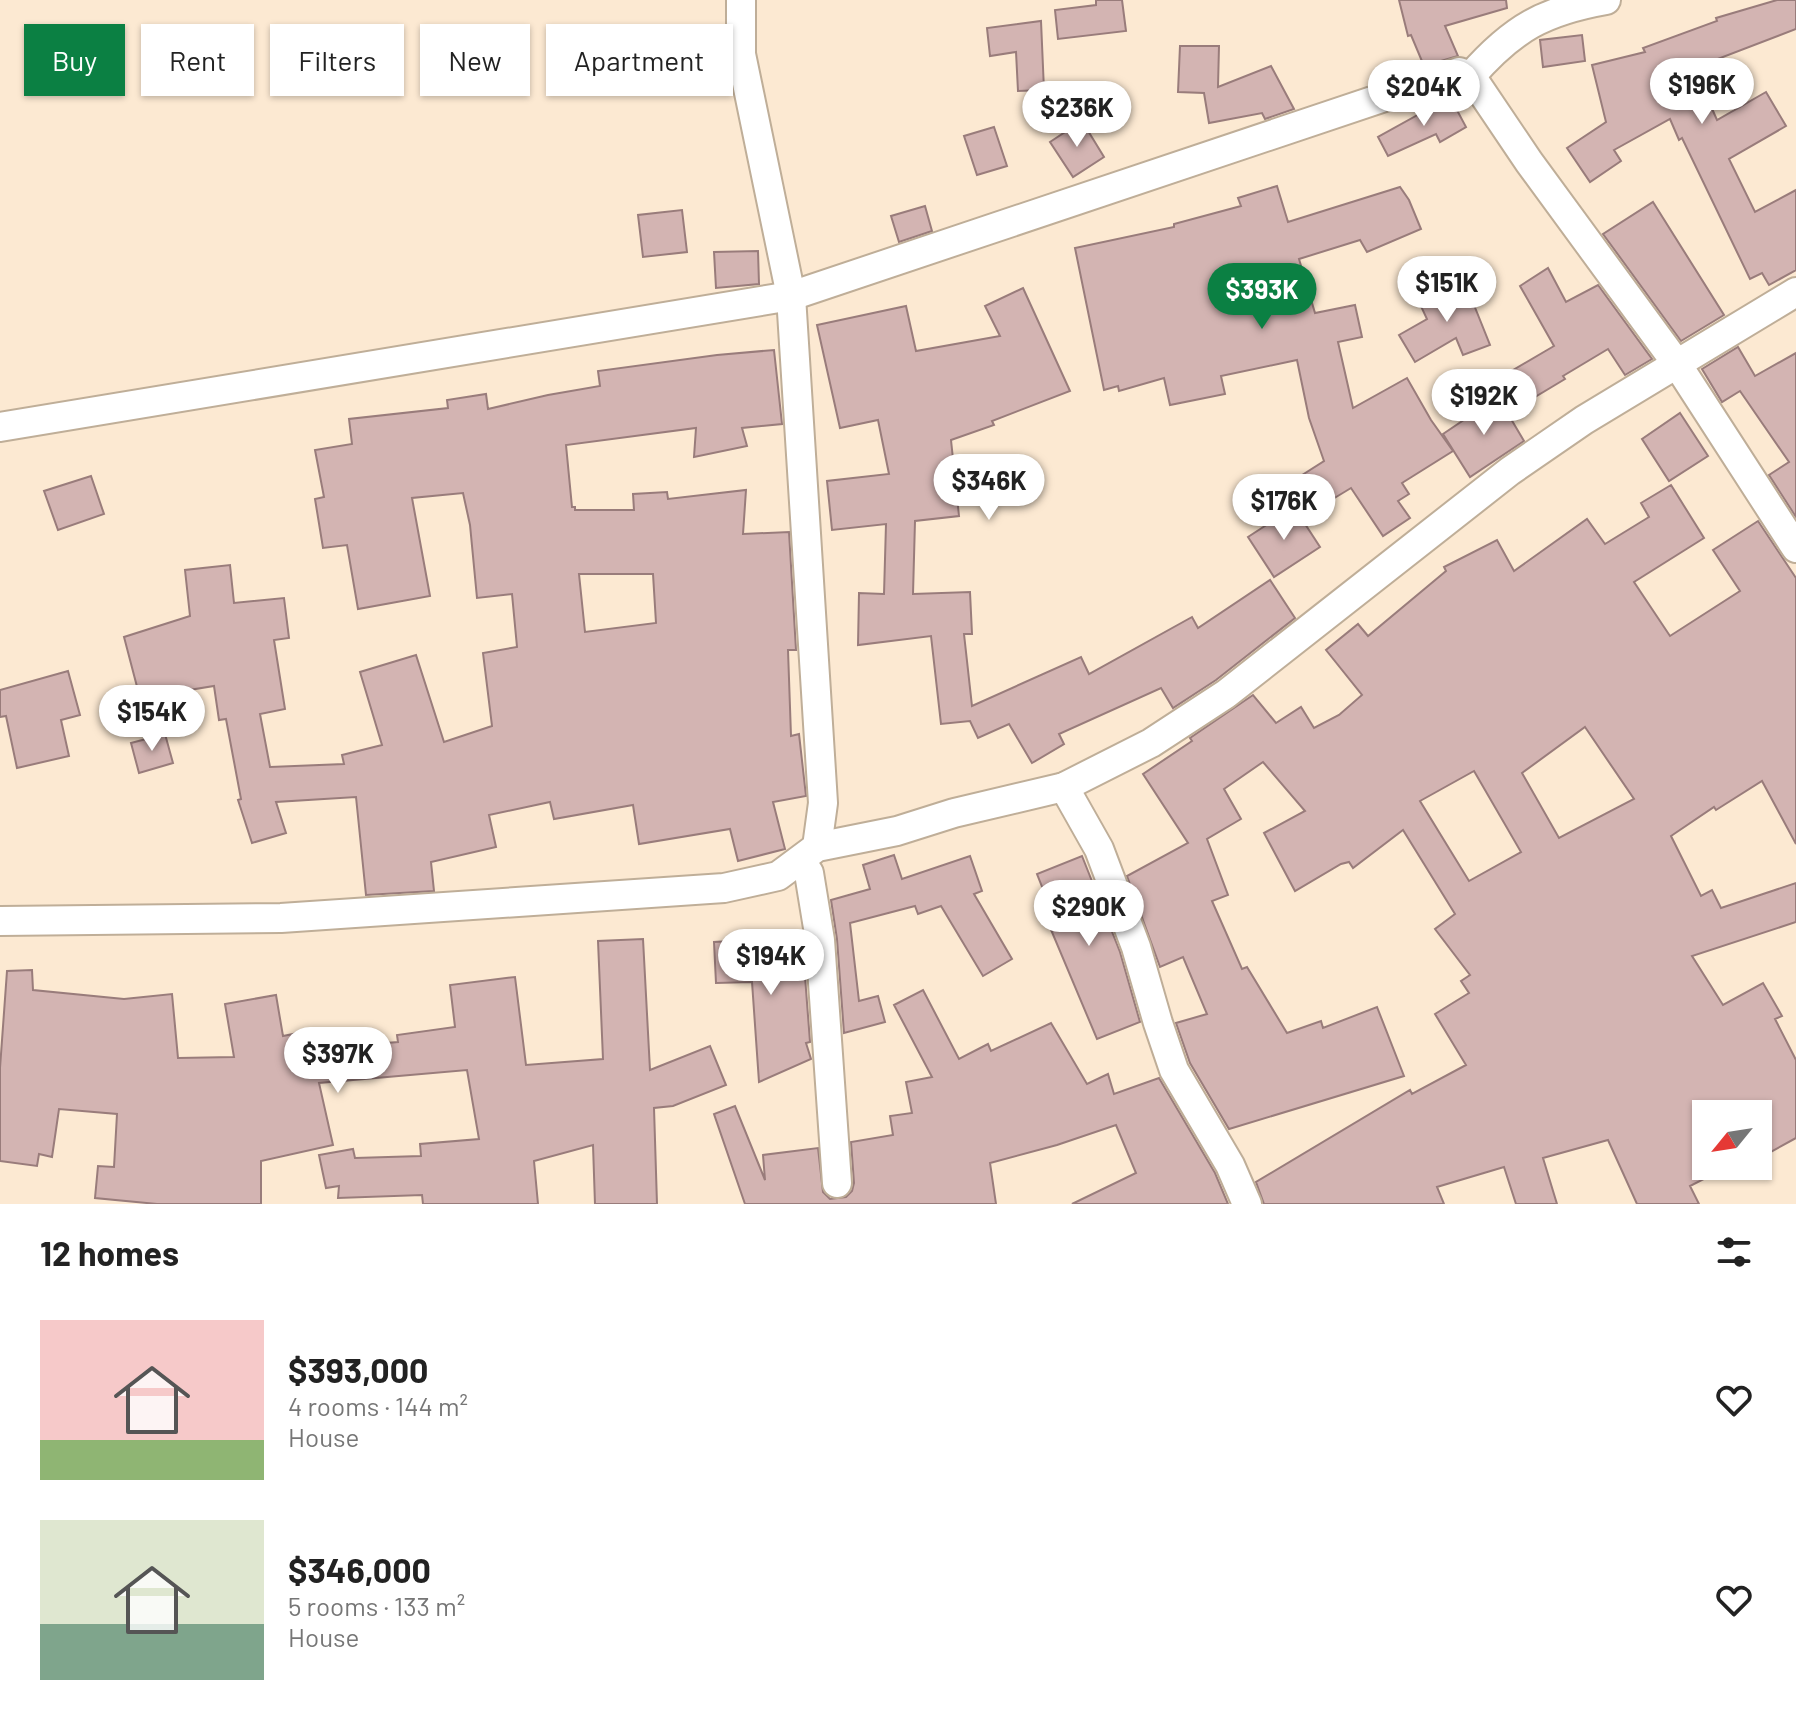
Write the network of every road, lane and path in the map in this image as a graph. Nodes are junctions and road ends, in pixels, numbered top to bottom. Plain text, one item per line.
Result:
1 (741, 0) edge
2 (1606, 0) edge
3 (1471, 76) junction
4 (1796, 292) edge
5 (791, 296) junction
6 (1677, 364) junction
7 (0, 427) edge
8 (1796, 548) edge
9 (1064, 787) junction
10 (809, 854) junction
11 (0, 921) edge
12 (837, 1183) dead end
13 (1247, 1204) edge

1 - 5 street
2 - 3 street
3 - 5 street
3 - 6 street
4 - 6 street
5 - 7 street
5 - 10 street
6 - 8 street
6 - 9 street
9 - 10 street
9 - 13 street
10 - 11 street
10 - 12 street

